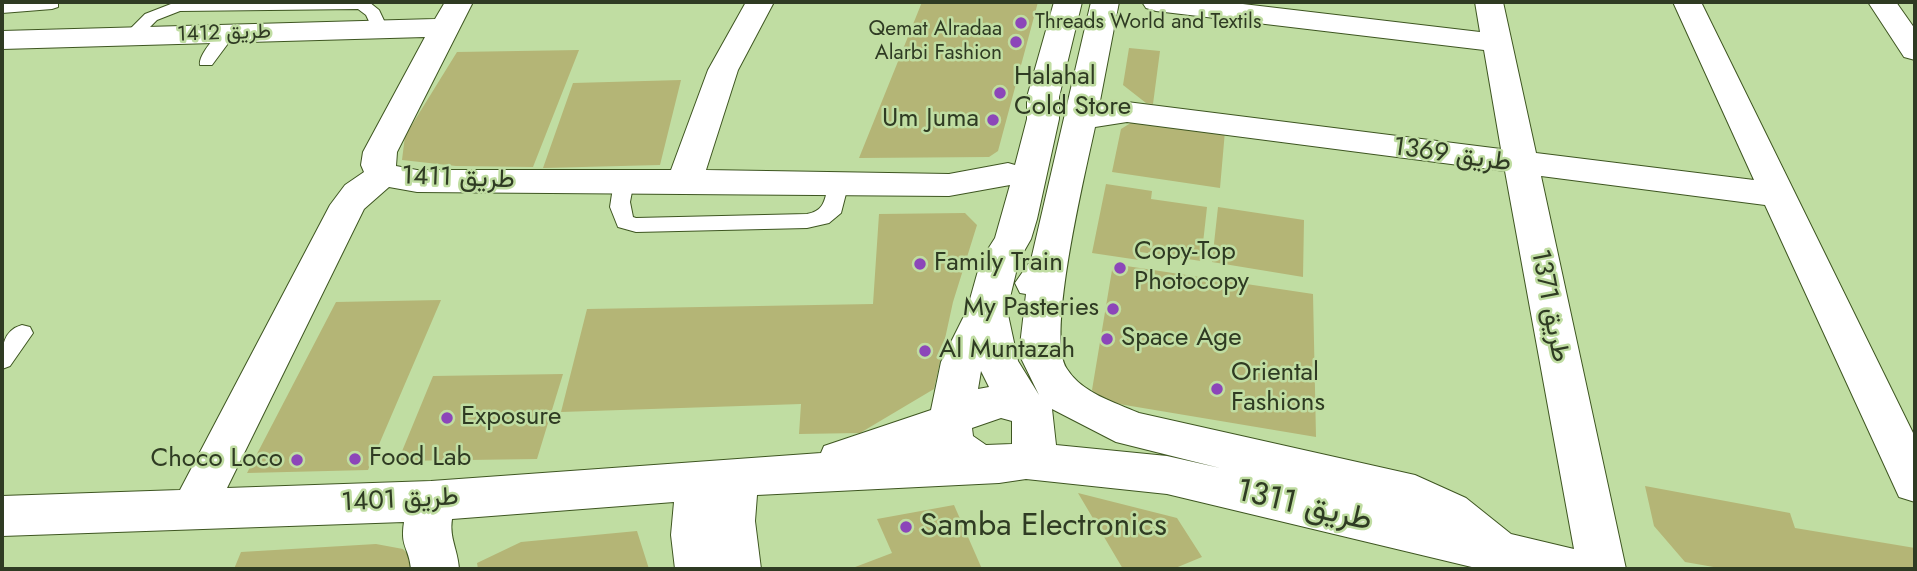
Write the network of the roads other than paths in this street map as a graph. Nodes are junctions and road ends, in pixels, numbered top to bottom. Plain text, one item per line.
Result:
1 (760, 2) edge
2 (1068, 2) edge
3 (1105, 2) edge
4 (1156, 2) edge
5 (1489, 2) edge
6 (1687, 2) edge
7 (1882, 2) edge
8 (52, 4) dead end
9 (2, 8) edge
10 (452, 15) edge
11 (380, 29) junction
12 (227, 34) junction
13 (132, 36) junction
14 (2, 40) edge
15 (1496, 43) junction
16 (1915, 51) edge
17 (206, 61) dead end
18 (1083, 104) junction
19 (1520, 165) junction
20 (383, 175) junction
21 (624, 181) junction
22 (685, 181) junction
23 (839, 182) junction
24 (1777, 195) junction
25 (1008, 196) junction
26 (1049, 263) junction
27 (988, 310) junction
28 (22, 333) dead end
29 (2, 360) edge
30 (1027, 410) junction
31 (950, 421) junction
32 (1005, 462) junction
33 (798, 473) junction
34 (1167, 475) junction
35 (719, 479) junction
36 (1915, 483) edge
37 (445, 500) junction
38 (194, 509) junction
39 (2, 516) edge
40 (1497, 552) junction
41 (1445, 555) edge
42 (434, 562) edge
43 (699, 569) edge
44 (737, 569) edge
45 (1570, 569) edge
46 (1602, 569) edge

1 - 22 street
2 - 25 street
3 - 18 street
4 - 15 street
5 - 15 street, طريق 1371
6 - 24 street
7 - 16 street
8 - 9 lane
10 - 11 street, طريق 1412
10 - 20 street, طريق 1411
11 - 12 street, طريق 1412
11 - 13 lane
12 - 13 street, طريق 1412
12 - 17 lane
13 - 14 street, طريق 1412
15 - 19 street, طريق 1371
18 - 19 street, طريق 1369
18 - 26 street
19 - 24 street, طريق 1369
19 - 46 street, طريق 1371
20 - 21 street, طريق 1411
20 - 38 street
21 - 22 street, طريق 1411
21 - 23 lane
22 - 23 street, طريق 1411
23 - 25 street, طريق 1411
24 - 36 street
25 - 27 street
26 - 27 street
26 - 40 street
27 - 30 street
27 - 31 street
28 - 29 lane
30 - 31 street
30 - 32 street
30 - 34 street, طريق 1311
31 - 32 street
31 - 33 street, طريق 1401
32 - 33 street, طريق 1401
32 - 34 street, طريق 1311
33 - 35 street, طريق 1401
34 - 41 street, طريق 1311
35 - 37 street, طريق 1401
35 - 43 street
35 - 44 street
37 - 38 street, طريق 1401
37 - 42 street
38 - 39 street, طريق 1401
40 - 41 street, طريق 1311
40 - 45 street, طريق 1311

